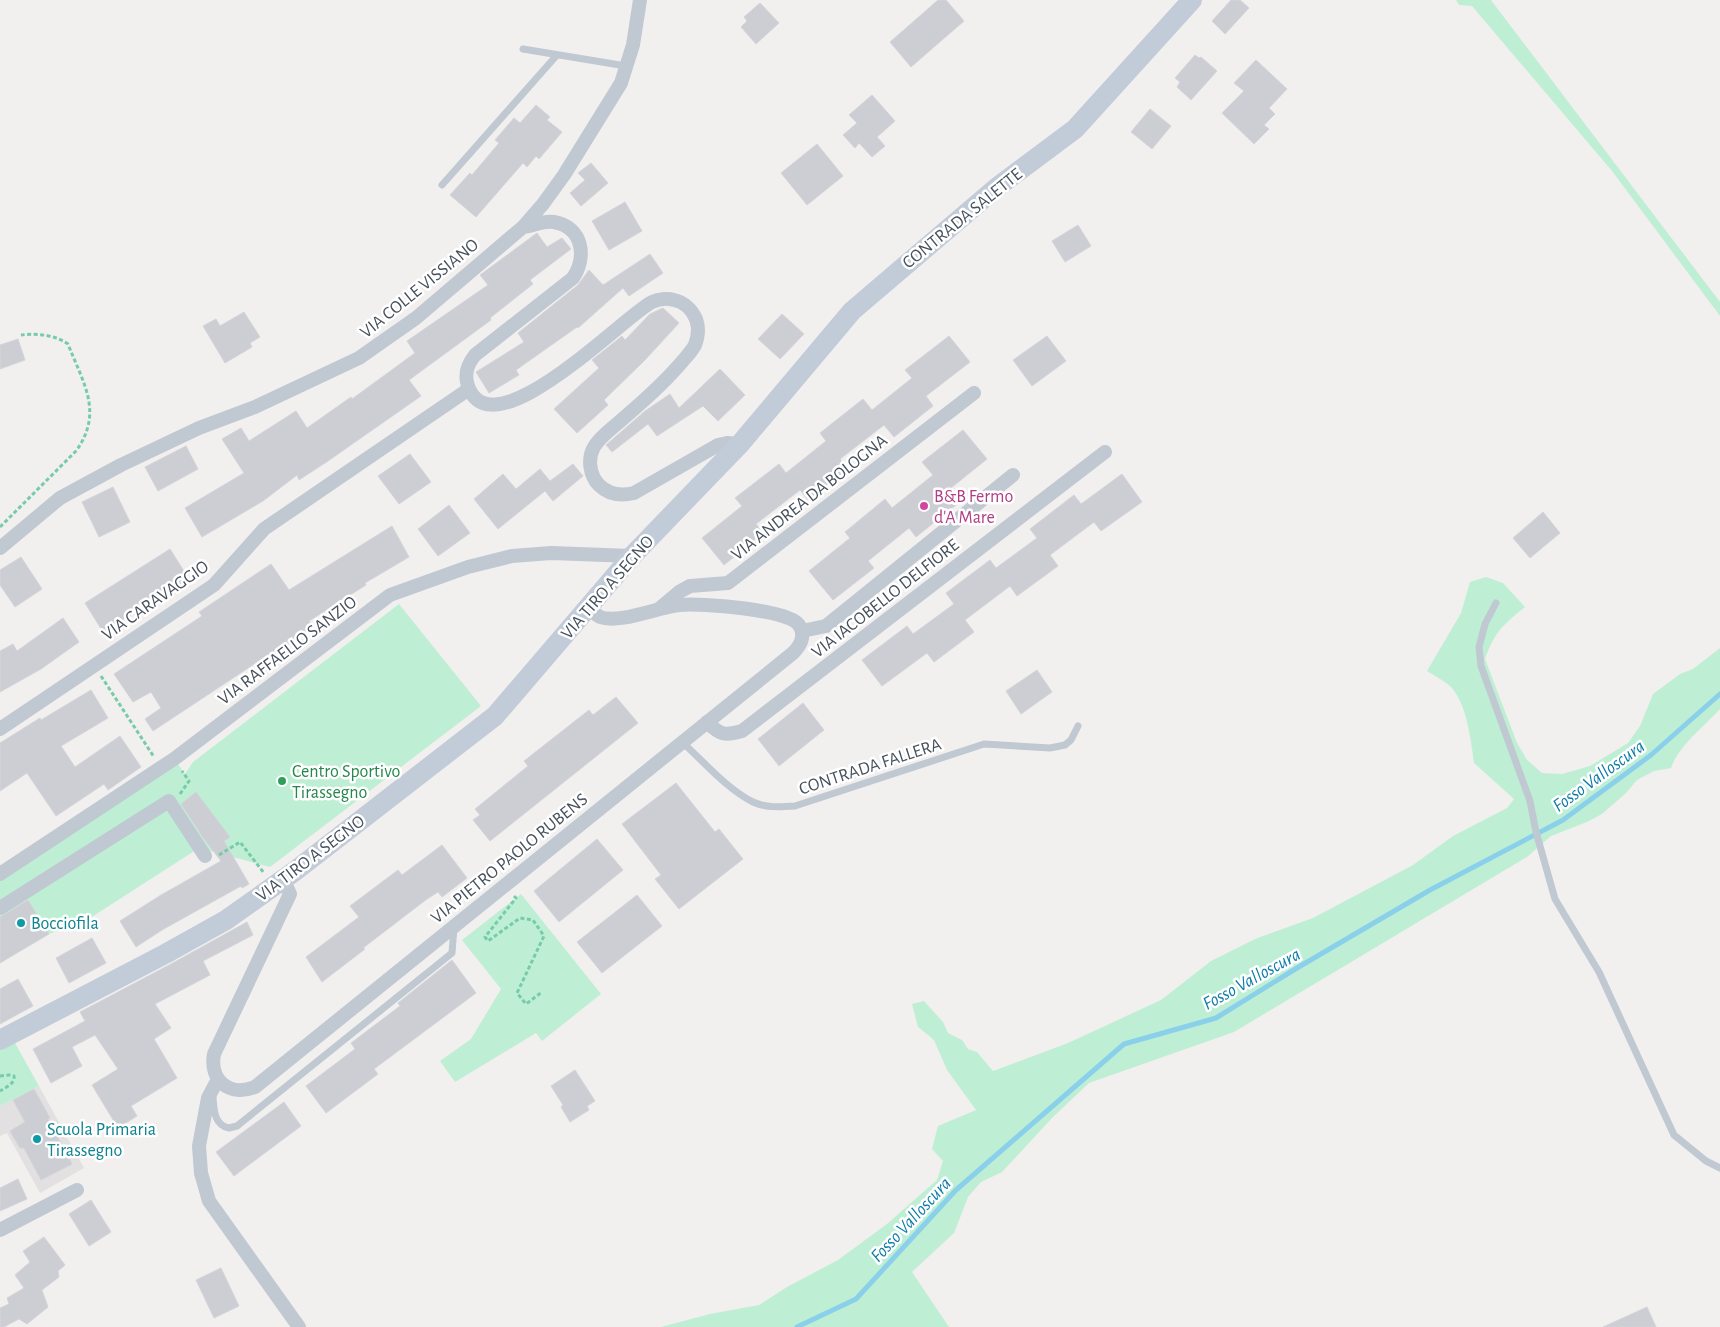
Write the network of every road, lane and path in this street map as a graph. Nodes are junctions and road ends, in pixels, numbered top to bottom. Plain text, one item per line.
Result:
1 (640, 0) edge
2 (1192, 0) edge
3 (523, 49) dead end
4 (558, 55) junction
5 (626, 66) junction
6 (442, 185) dead end
7 (523, 228) junction
8 (21, 335) dead end
9 (469, 389) junction
10 (974, 393) dead end
11 (740, 444) junction
12 (1105, 452) dead end
13 (1013, 475) dead end
14 (0, 527) edge
15 (0, 548) edge
16 (632, 556) junction
17 (1496, 603) dead end
18 (588, 608) junction
19 (659, 609) junction
20 (802, 631) junction
21 (94, 666) junction
22 (708, 722) junction
23 (1078, 726) dead end
24 (0, 729) edge
25 (682, 742) junction
26 (174, 759) junction
27 (161, 768) junction
28 (169, 801) junction
29 (205, 856) joint
30 (264, 873) dead end
31 (0, 874) edge
32 (283, 879) junction
33 (514, 896) dead end
34 (0, 908) edge
35 (454, 927) junction
36 (542, 992) dead end
37 (0, 1040) edge
38 (0, 1076) edge
39 (215, 1084) junction
40 (0, 1091) edge
41 (1720, 1168) edge
42 (77, 1190) dead end
43 (0, 1230) edge
44 (299, 1327) edge

1 - 5 street, VIA COLLE VISSIANO
2 - 11 main road, CONTRADA SALETTE
3 - 4 lane
4 - 5 lane
4 - 6 lane
5 - 7 street, VIA COLLE VISSIANO
7 - 9 street
7 - 15 street, VIA COLLE VISSIANO
8 - 14 path
9 - 11 street
9 - 21 street, VIA CARAVAGGIO
10 - 19 street, VIA ANDREA DA BOLOGNA
11 - 16 main road, VIA TIRO A SEGNO
12 - 22 street, VIA IACOBELLO DELFIORE
13 - 20 street
16 - 18 main road, VIA TIRO A SEGNO
16 - 26 street, VIA RAFFAELLO SANZIO
17 - 41 lane
18 - 19 street
18 - 32 main road, VIA TIRO A SEGNO
19 - 20 street
20 - 22 street, VIA PIETRO PAOLO RUBENS
21 - 24 street, VIA CARAVAGGIO
21 - 27 path
22 - 25 street, VIA PIETRO PAOLO RUBENS
23 - 25 lane, CONTRADA FALLERA
25 - 35 street, VIA PIETRO PAOLO RUBENS
26 - 27 street, VIA RAFFAELLO SANZIO
26 - 28 path
27 - 31 street, VIA RAFFAELLO SANZIO
28 - 29 street
28 - 34 street
29 - 30 path
32 - 37 main road, VIA TIRO A SEGNO
32 - 39 street
33 - 36 path
35 - 39 street, VIA PIETRO PAOLO RUBENS
35 - 39 lane
38 - 40 path
39 - 44 street
42 - 43 street

